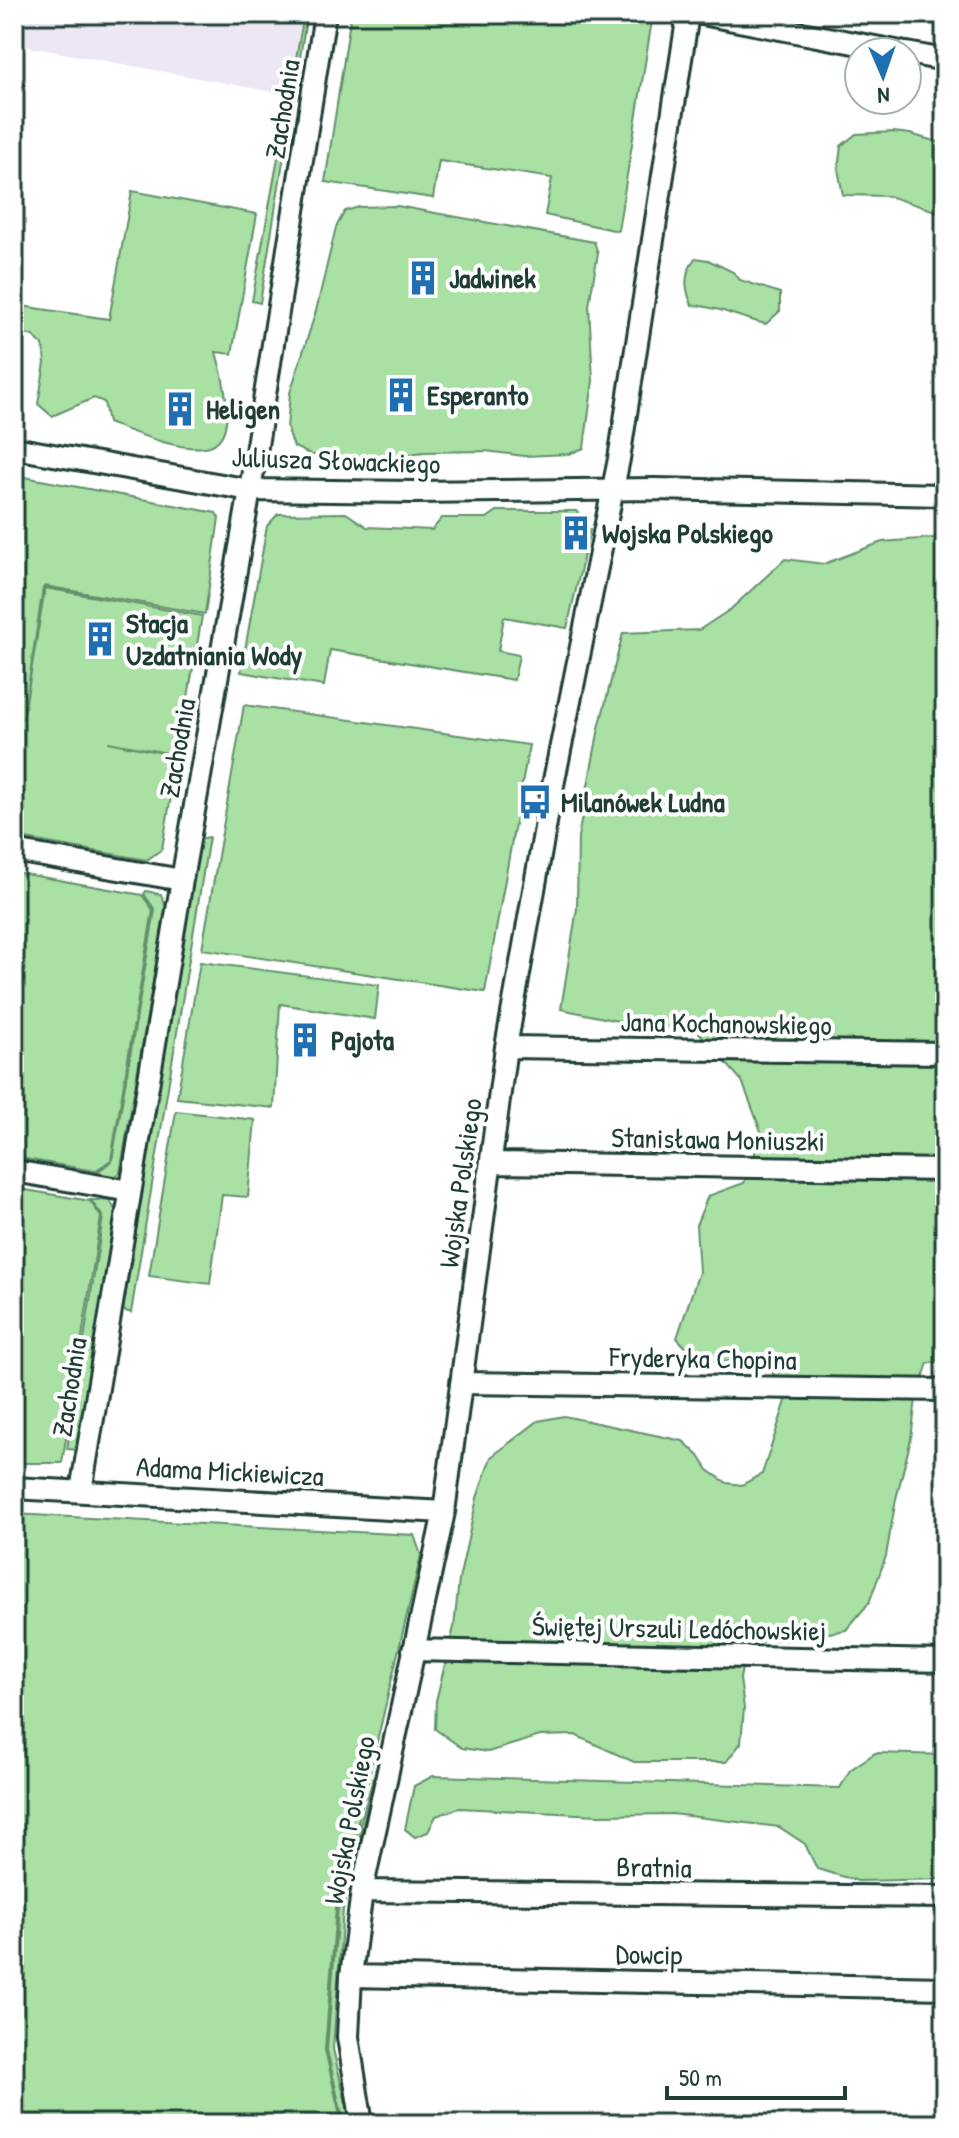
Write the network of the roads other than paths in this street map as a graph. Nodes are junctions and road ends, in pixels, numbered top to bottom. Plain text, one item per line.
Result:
1 (325, 14) edge
2 (688, 14) edge
3 (702, 14) edge
4 (843, 41) edge
5 (923, 56) edge
6 (945, 60) edge
7 (14, 448) edge
8 (250, 490) junction
9 (612, 490) junction
10 (945, 495) edge
11 (14, 851) edge
12 (182, 880) junction
13 (506, 1047) junction
14 (945, 1053) edge
15 (491, 1163) junction
16 (945, 1170) edge
17 (14, 1171) edge
18 (130, 1191) junction
19 (461, 1383) junction
20 (945, 1390) edge
21 (14, 1488) edge
22 (81, 1491) junction
23 (444, 1512) junction
24 (413, 1650) junction
25 (945, 1661) edge
26 (362, 1891) junction
27 (945, 1897) edge
28 (351, 1976) junction
29 (945, 1988) edge
30 (362, 2124) edge

1 - 8 street, Zachodnia
2 - 9 street, Wojska Polskiego
3 - 4 street
5 - 6 street
7 - 8 street, Juliusza Słowackiego
8 - 9 street, Juliusza Słowackiego
8 - 12 street, Zachodnia
9 - 10 street, Juliusza Słowackiego
9 - 13 street, Wojska Polskiego
11 - 12 street
12 - 18 street, Zachodnia
13 - 14 street, Jana Kochanowskiego
13 - 15 street, Wojska Polskiego
15 - 16 street, Stanisława Moniuszki
15 - 19 street, Wojska Polskiego
17 - 18 street
18 - 22 street, Zachodnia
19 - 20 street, Fryderyka Chopina
19 - 23 street, Wojska Polskiego
21 - 22 street, Adama Mickiewicza
22 - 23 street, Adama Mickiewicza
23 - 24 street, Wojska Polskiego
24 - 25 street, Świętej Urszuli Ledóchowskiej
24 - 26 street, Wojska Polskiego
26 - 27 street, Bratnia
26 - 28 street, Wojska Polskiego
28 - 29 street, Dowcip
28 - 30 street, Wojska Polskiego

